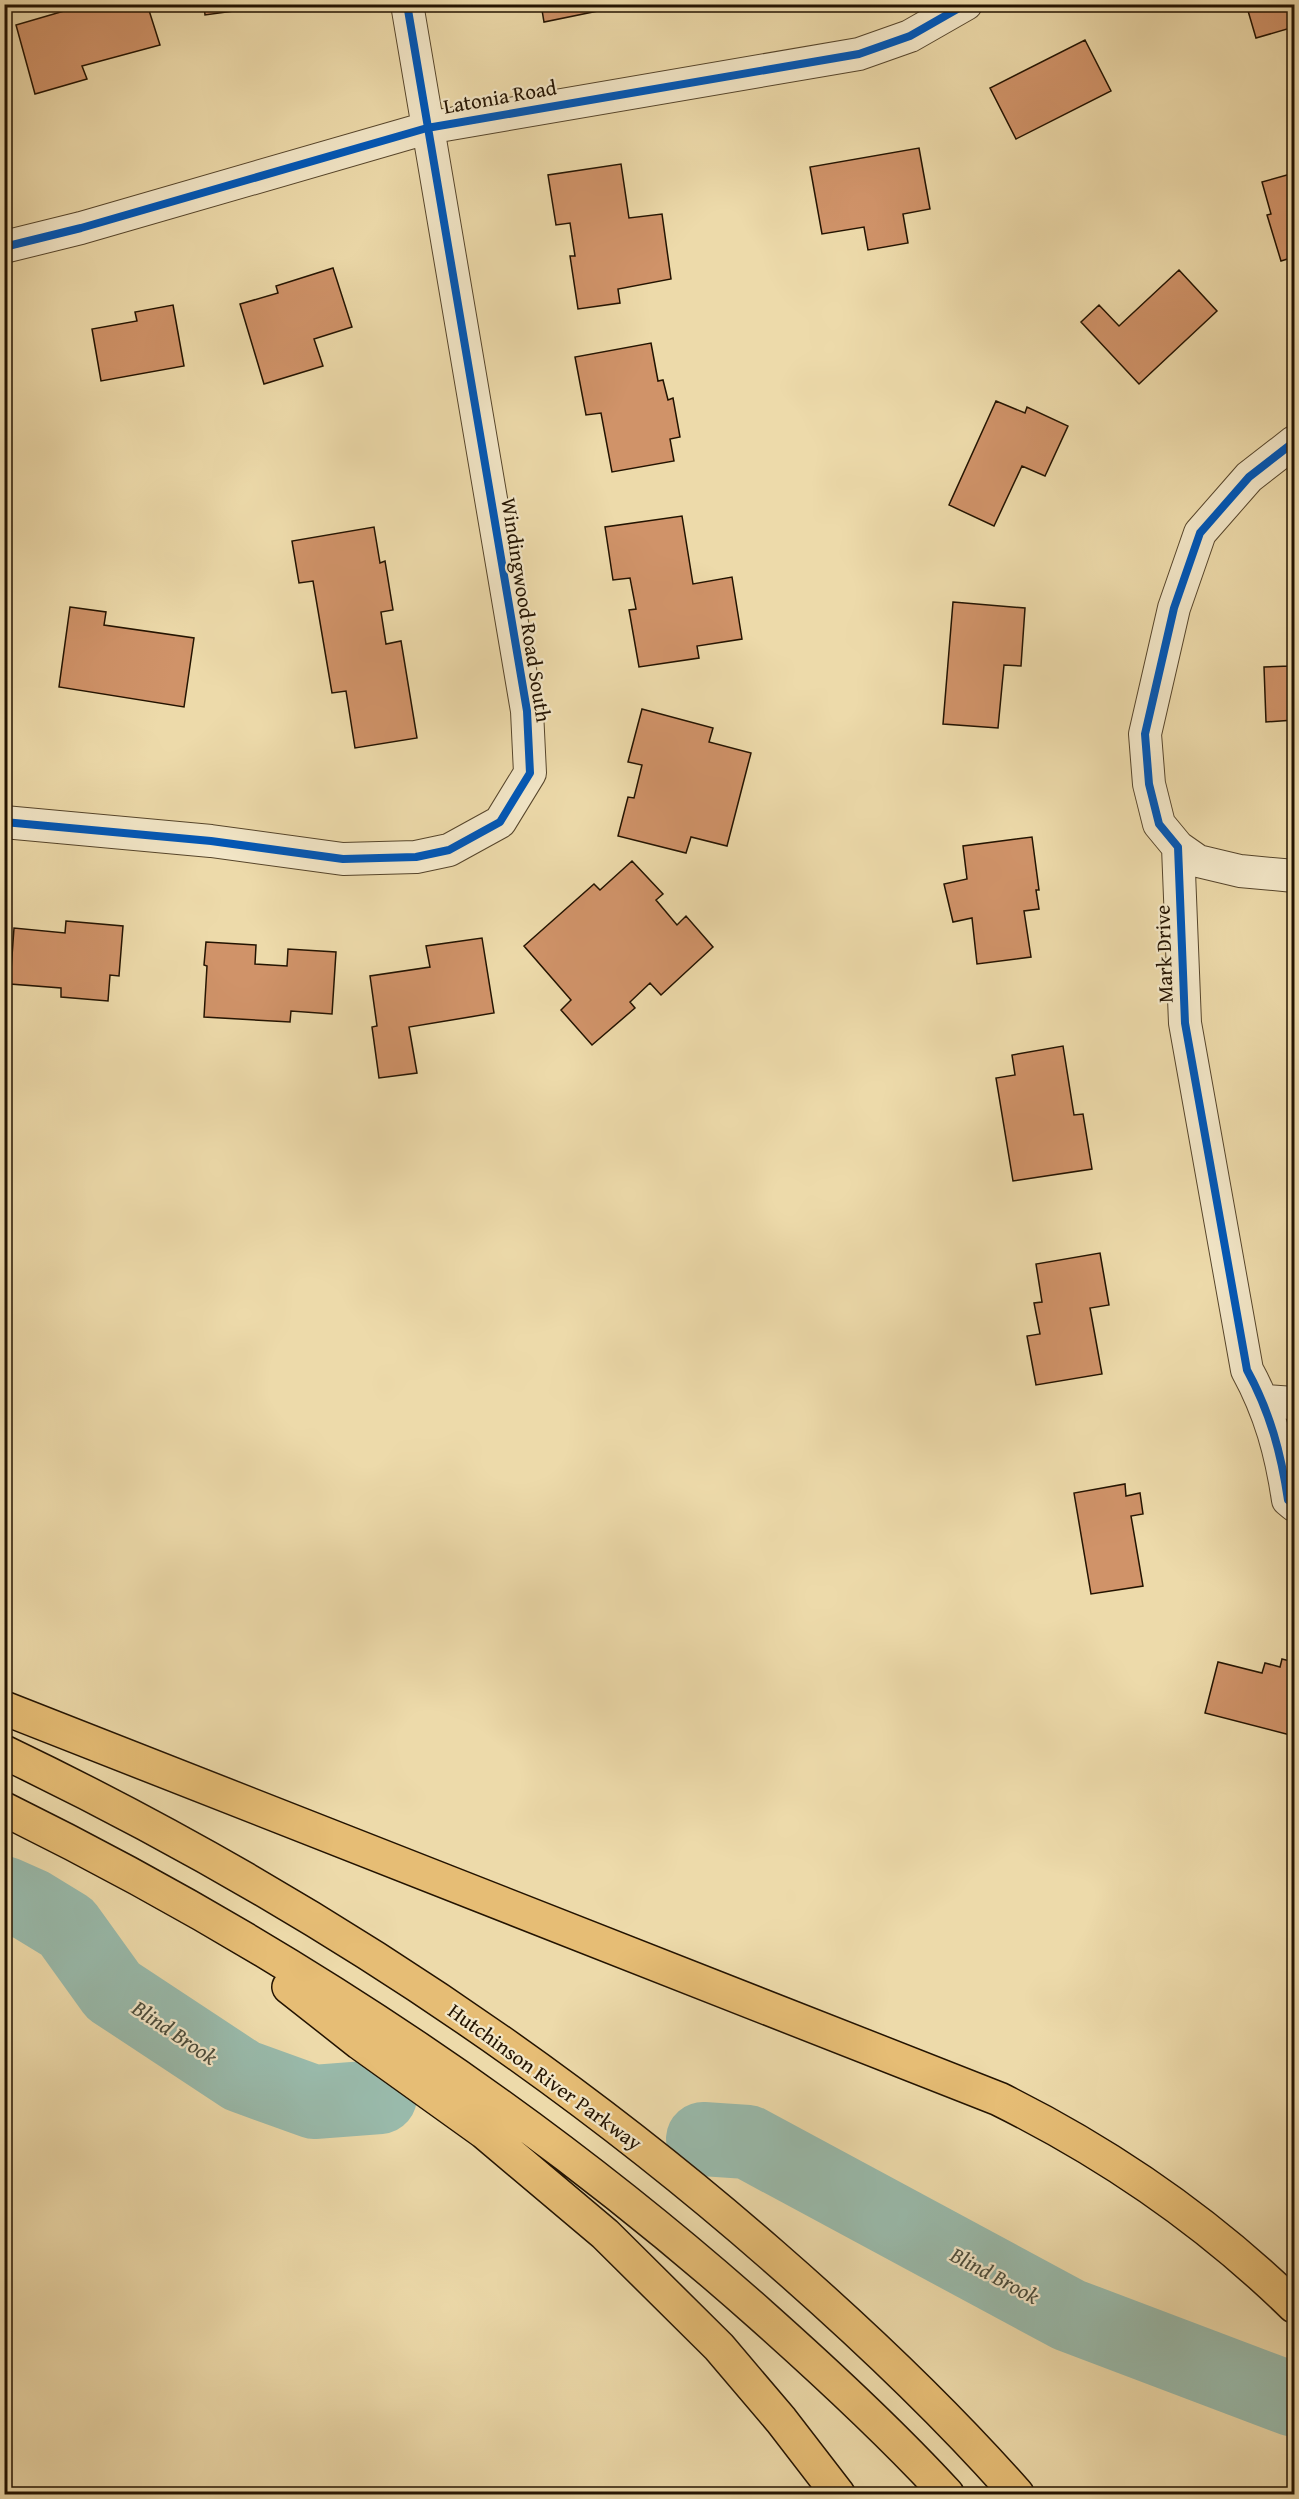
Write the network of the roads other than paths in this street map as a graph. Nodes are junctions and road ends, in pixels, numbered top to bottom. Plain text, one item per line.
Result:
1 (407, 4) edge
2 (966, 4) edge
3 (427, 128) junction
4 (4, 247) edge
5 (1294, 442) edge
6 (4, 822) edge
7 (1178, 847) junction
8 (1294, 876) edge
9 (1280, 1402) edge
10 (1294, 1505) edge
11 (4, 1708) edge
12 (4, 1752) edge
13 (4, 1809) edge
14 (182, 1902) junction
15 (1294, 2306) edge
16 (838, 2494) edge
17 (947, 2494) edge
18 (1017, 2494) edge

1 - 3 street, Windingwood Road South
2 - 3 street, Latonia Road
3 - 4 street, Latonia Road
3 - 6 street, Windingwood Road South
5 - 7 street
7 - 8 street
7 - 9 street, Mark Drive
9 - 10 street, Mark Drive
11 - 15 highway
12 - 18 highway, Hutchinson River Parkway
13 - 14 highway
14 - 16 highway
14 - 17 highway

